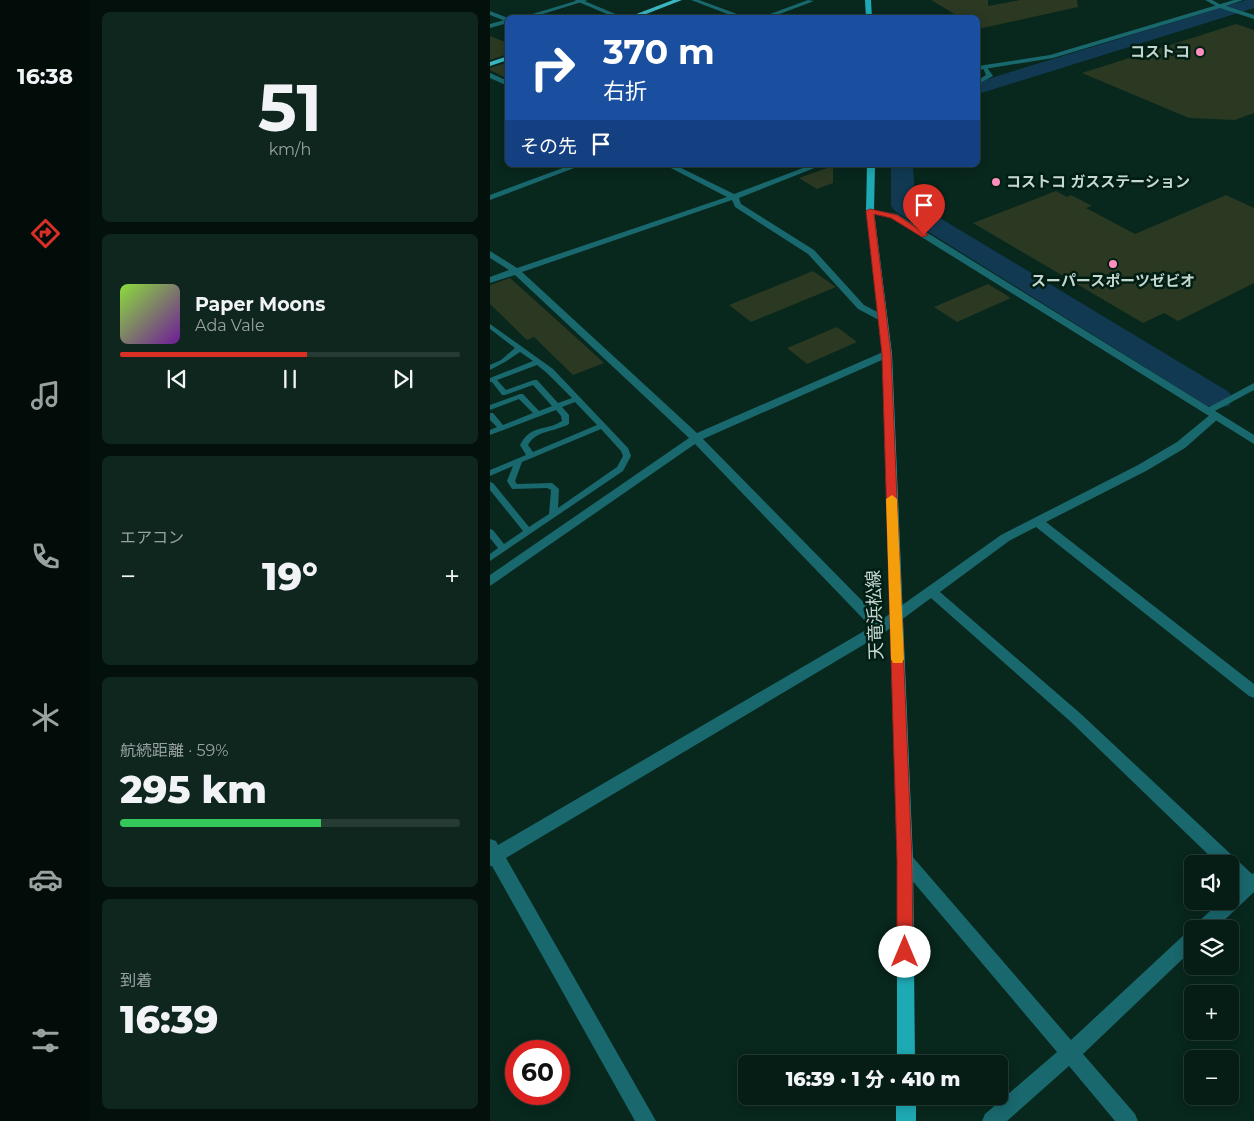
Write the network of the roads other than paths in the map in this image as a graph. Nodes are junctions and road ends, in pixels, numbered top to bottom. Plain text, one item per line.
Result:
1 (581, 0) edge
2 (679, 0) edge
3 (694, 0) edge
4 (868, 0) edge
5 (1208, 0) edge
6 (1240, 0) edge
7 (811, 1) dead end
8 (1223, 7) junction
9 (490, 12) edge
10 (532, 15) edge
11 (615, 15) edge
12 (637, 15) edge
13 (736, 15) edge
14 (771, 15) edge
15 (869, 15) edge
16 (1254, 17) edge
17 (505, 20) edge
18 (505, 22) edge
19 (490, 26) edge
20 (505, 59) edge
21 (490, 64) edge
22 (981, 68) edge
23 (490, 75) edge
24 (980, 81) edge
25 (505, 82) edge
26 (573, 167) edge
27 (673, 167) edge
28 (813, 167) edge
29 (871, 167) edge
30 (734, 197) junction
31 (490, 198) edge
32 (870, 211) junction
33 (490, 254) edge
34 (516, 271) junction
35 (490, 280) edge
36 (882, 318) junction
37 (490, 326) edge
38 (520, 348) junction
39 (887, 354) junction
40 (538, 362) junction
41 (490, 368) edge
42 (492, 379) edge
43 (1254, 386) edge
44 (576, 399) junction
45 (557, 406) junction
46 (490, 408) edge
47 (1211, 413) junction
48 (538, 414) junction
49 (491, 416) edge
50 (602, 426) junction
51 (502, 428) junction
52 (490, 433) edge
53 (696, 438) junction
54 (1254, 440) edge
55 (531, 456) junction
56 (519, 461) junction
57 (490, 473) edge
58 (490, 485) edge
59 (554, 515) junction
60 (1036, 521) junction
61 (490, 532) edge
62 (528, 532) junction
63 (493, 542) edge
64 (503, 549) junction
65 (490, 558) edge
66 (490, 581) edge
67 (932, 592) junction
68 (896, 615) junction
69 (880, 628) junction
70 (1254, 692) edge
71 (492, 854) edge
72 (1221, 855) edge
73 (905, 860) junction
74 (1239, 871) edge
75 (1253, 883) edge
76 (1213, 920) edge
77 (1184, 946) edge
78 (1070, 1053) junction
79 (906, 1055) edge
80 (906, 1105) edge
81 (646, 1121) edge
82 (906, 1121) edge
83 (992, 1121) edge
84 (1128, 1121) edge

1 - 10 street
1 - 11 street
2 - 12 highway
3 - 13 street
4 - 15 main road
5 - 8 street
6 - 8 street
7 - 14 street
8 - 16 street
8 - 22 street
9 - 17 street
18 - 19 street
20 - 21 highway
22 - 24 street
23 - 25 street
26 - 31 street
27 - 30 street
28 - 30 street
29 - 32 main road, 天竜浜松線
30 - 34 street
30 - 36 street
32 - 36 main road, 天竜浜松線
32 - 47 street
33 - 34 street
34 - 35 street
34 - 53 street
36 - 39 main road, 天竜浜松線
37 - 38 lane
38 - 40 lane
38 - 41 lane
39 - 53 street
39 - 68 main road, 天竜浜松線
40 - 42 lane
40 - 44 lane
42 - 45 lane
43 - 47 street
44 - 45 lane
44 - 50 lane
45 - 48 lane
45 - 55 lane
46 - 48 lane
47 - 54 street
47 - 60 street
48 - 51 lane
49 - 51 lane
50 - 55 lane
50 - 59 lane
51 - 52 lane
53 - 66 street
53 - 69 street
55 - 56 lane
56 - 57 lane
56 - 59 lane
58 - 62 lane
59 - 62 lane
60 - 67 street
60 - 70 street
61 - 63 lane
62 - 64 lane
63 - 64 lane
64 - 65 lane
67 - 68 street
67 - 72 street
68 - 69 street
68 - 73 main road, 天竜浜松線
69 - 71 street
71 - 81 street
73 - 78 street
73 - 79 main road, 天竜浜松線
74 - 75 street
75 - 76 street
77 - 78 street
78 - 83 street
78 - 84 street
80 - 82 main road

